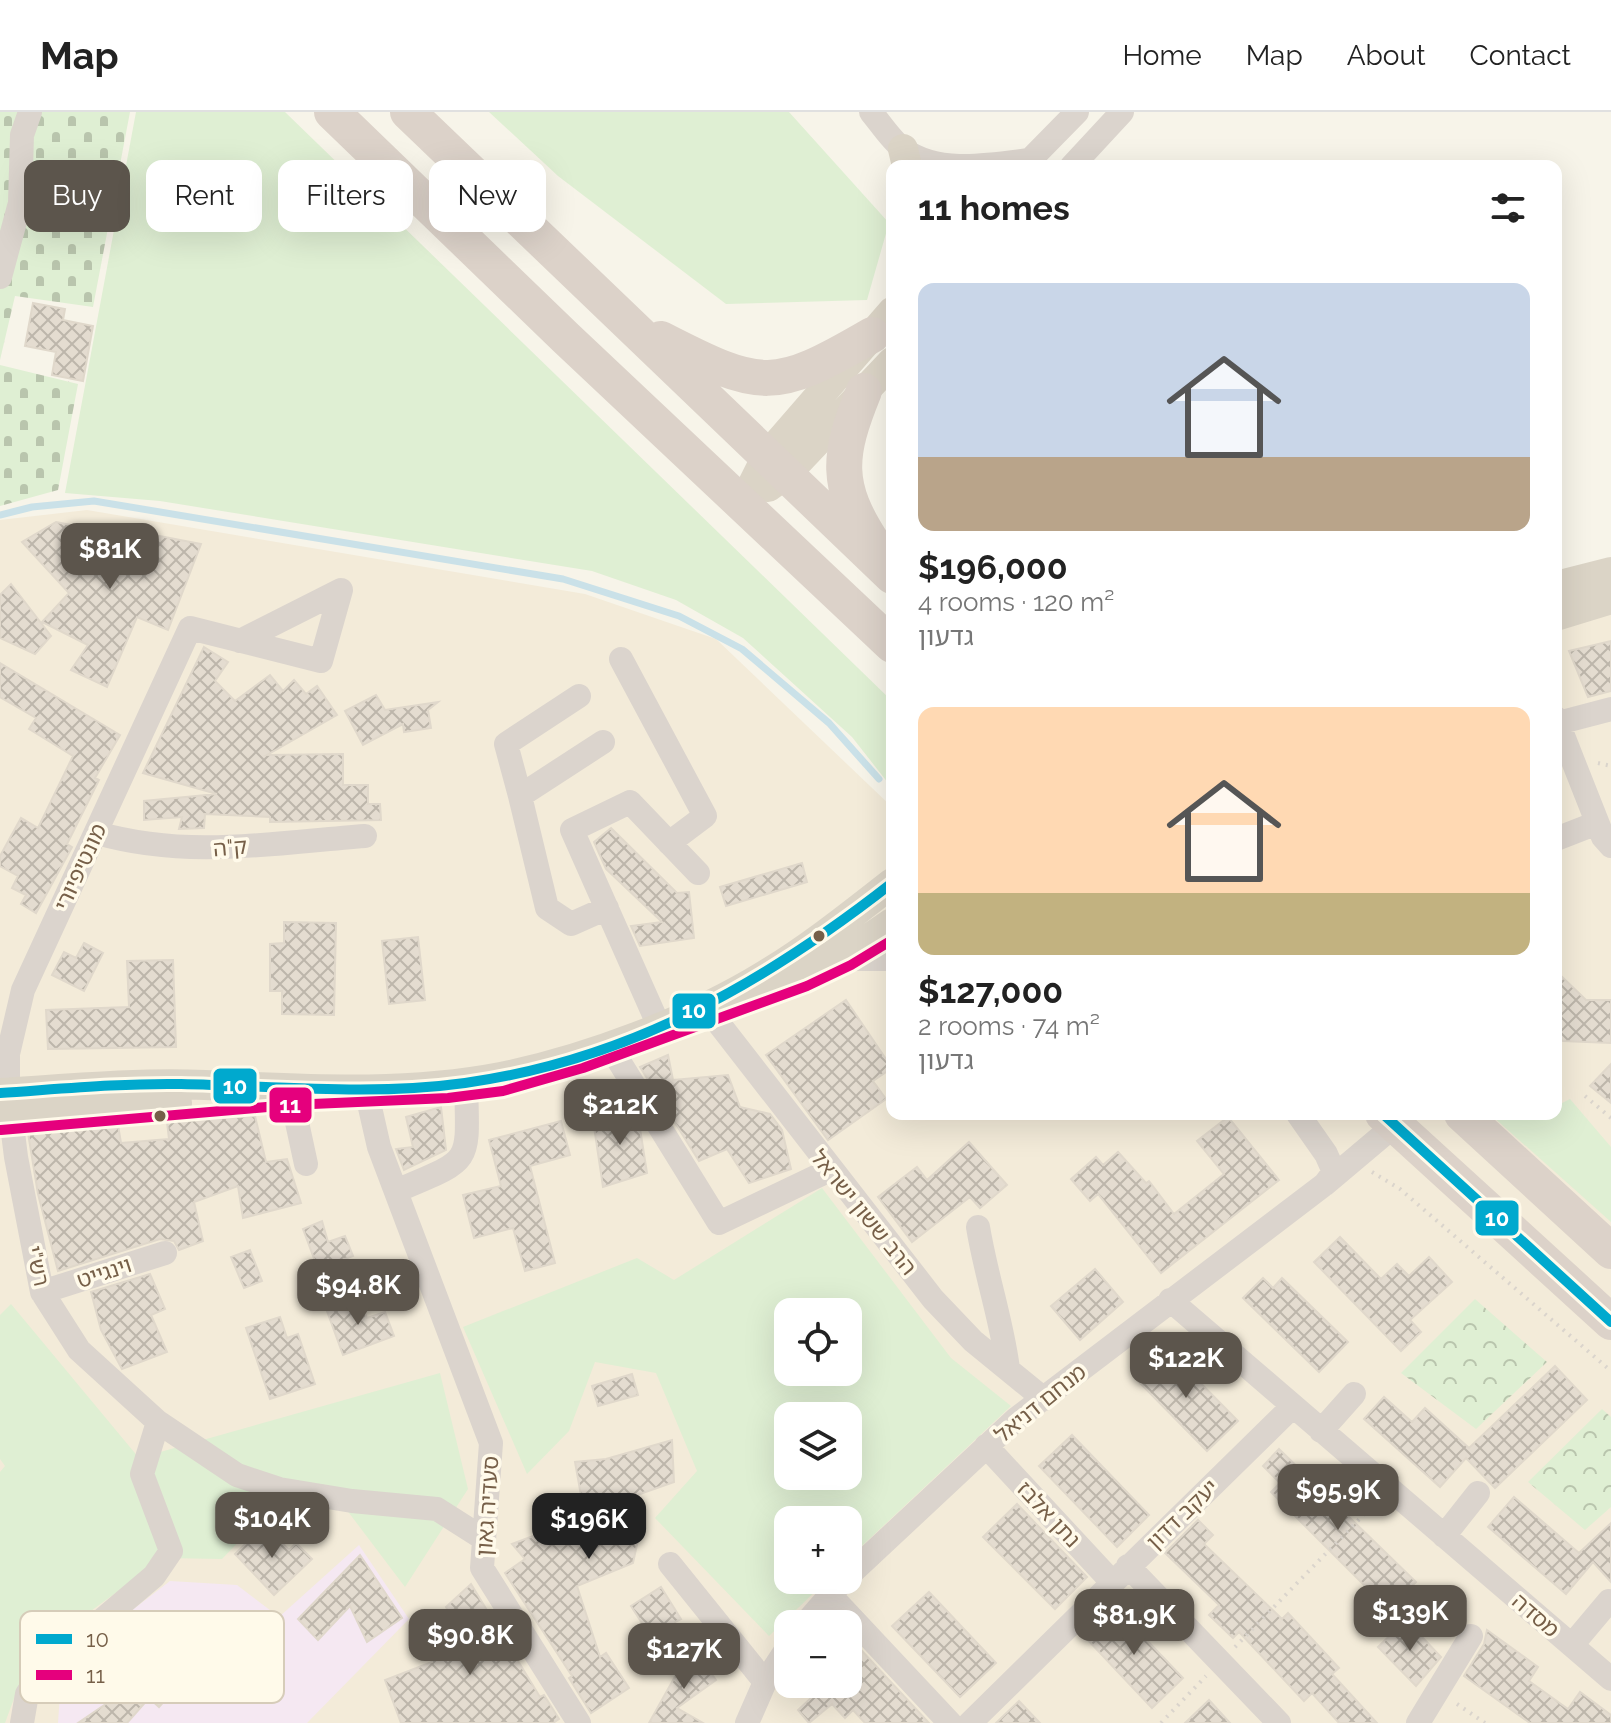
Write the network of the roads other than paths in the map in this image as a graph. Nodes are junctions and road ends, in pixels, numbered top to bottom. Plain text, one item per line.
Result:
1 (30, 112) edge
2 (332, 112) edge
3 (408, 112) edge
4 (871, 112) edge
5 (1077, 112) edge
6 (1122, 112) edge
7 (905, 157) edge
8 (1030, 160) edge
9 (1078, 160) edge
10 (0, 277) edge
11 (626, 321) junction
12 (886, 327) edge
13 (886, 327) edge
14 (886, 329) edge
15 (864, 391) junction
16 (776, 465) junction
17 (743, 504) junction
18 (886, 565) edge
19 (886, 568) edge
20 (1611, 572) edge
21 (1562, 584) edge
22 (1611, 599) edge
23 (1562, 614) edge
24 (886, 639) edge
25 (240, 641) dead end
26 (621, 659) dead end
27 (579, 696) dead end
28 (1611, 709) edge
29 (1562, 720) edge
30 (1562, 734) edge
31 (603, 742) dead end
32 (520, 796) junction
33 (1597, 823) junction
34 (97, 833) junction
35 (365, 836) dead end
36 (1562, 837) edge
37 (669, 843) junction
38 (1611, 846) edge
39 (698, 873) dead end
40 (886, 887) edge
41 (607, 908) junction
42 (886, 927) edge
43 (839, 959) junction
44 (886, 959) edge
45 (706, 1007) junction
46 (659, 1026) junction
47 (609, 1045) junction
48 (466, 1082) junction
49 (290, 1090) junction
50 (366, 1090) junction
51 (5, 1104) edge
52 (1302, 1120) edge
53 (1389, 1120) edge
54 (1469, 1120) edge
55 (8, 1162) edge
56 (306, 1164) dead end
57 (830, 1170) junction
58 (1325, 1184) junction
59 (396, 1191) junction
60 (978, 1227) dead end
61 (1611, 1251) edge
62 (165, 1253) dead end
63 (42, 1292) junction
64 (1170, 1300) junction
65 (1611, 1322) edge
66 (1008, 1369) junction
67 (1354, 1394) dead end
68 (1044, 1399) junction
69 (1293, 1406) junction
70 (158, 1422) junction
71 (1321, 1431) junction
72 (986, 1446) junction
73 (1478, 1493) dead end
74 (1444, 1536) junction
75 (484, 1539) junction
76 (862, 1563) edge
77 (670, 1564) dead end
78 (1120, 1574) junction
79 (831, 1594) edge
80 (848, 1594) edge
81 (1609, 1601) dead end
82 (817, 1610) edge
83 (113, 1611) edge
84 (1471, 1636) dead end
85 (1572, 1645) junction
86 (774, 1668) edge
87 (1611, 1679) edge
88 (765, 1682) junction
89 (25, 1703) edge
90 (22, 1723) edge
91 (579, 1723) edge
92 (747, 1723) edge
93 (950, 1723) edge
94 (970, 1723) edge
95 (1279, 1723) edge
96 (1418, 1723) edge

1 - 10 street
2 - 17 highway
3 - 11 highway
4 - 7 street
5 - 8 street
6 - 9 street
11 - 12 highway
11 - 16 highway
13 - 16 main road
14 - 15 main road
15 - 16 main road
15 - 18 highway
16 - 17 main road
16 - 19 highway
17 - 24 highway
20 - 21 main road
22 - 23 main road
25 - 34 street, מונטיפיורי
26 - 37 street
27 - 32 street
28 - 29 street
30 - 33 street
31 - 32 street
32 - 41 street
33 - 36 street
33 - 38 street
34 - 35 street, ק"ה
34 - 51 street, מונטיפיורי
37 - 39 street
37 - 41 street
40 - 45 main road
41 - 46 street
42 - 43 main road
43 - 44 street
43 - 45 main road
45 - 46 main road
45 - 57 street, הרב ששון ישראל
46 - 47 main road
47 - 48 main road
47 - 57 street
48 - 50 main road
48 - 59 street
49 - 50 main road
49 - 51 main road
49 - 56 street
50 - 59 street, סעדיה גאון
51 - 55 street, רש"י
52 - 58 street
53 - 58 street, מנחם דניאל
53 - 65 highway
54 - 61 highway
55 - 63 street, רש"י
57 - 66 street, הרב ששון ישראל
58 - 64 street, מנחם דניאל
59 - 75 street, סעדיה גאון
60 - 66 street
62 - 63 street, וינגייט
63 - 70 street, רש"י
64 - 68 street, מנחם דניאל
64 - 69 street, מסדה
66 - 68 street, הרב ששון ישראל
67 - 71 street
68 - 72 street, מנחם דניאל
69 - 71 street, מסדה
69 - 78 street, יעקב דדון
70 - 75 street, רש"י
70 - 83 street
71 - 74 street, מסדה
72 - 76 street, מנחם דניאל
72 - 78 street, נתן אלבז
73 - 74 street
74 - 85 street, מסדה
75 - 91 street, סעדיה גאון
77 - 88 street
78 - 94 street, יעקב דדון
78 - 95 street, נתן אלבז
79 - 82 street, מנחם דניאל
80 - 93 street
81 - 85 street
84 - 96 street
85 - 87 street, מסדה
86 - 88 street
88 - 92 street
89 - 90 street

